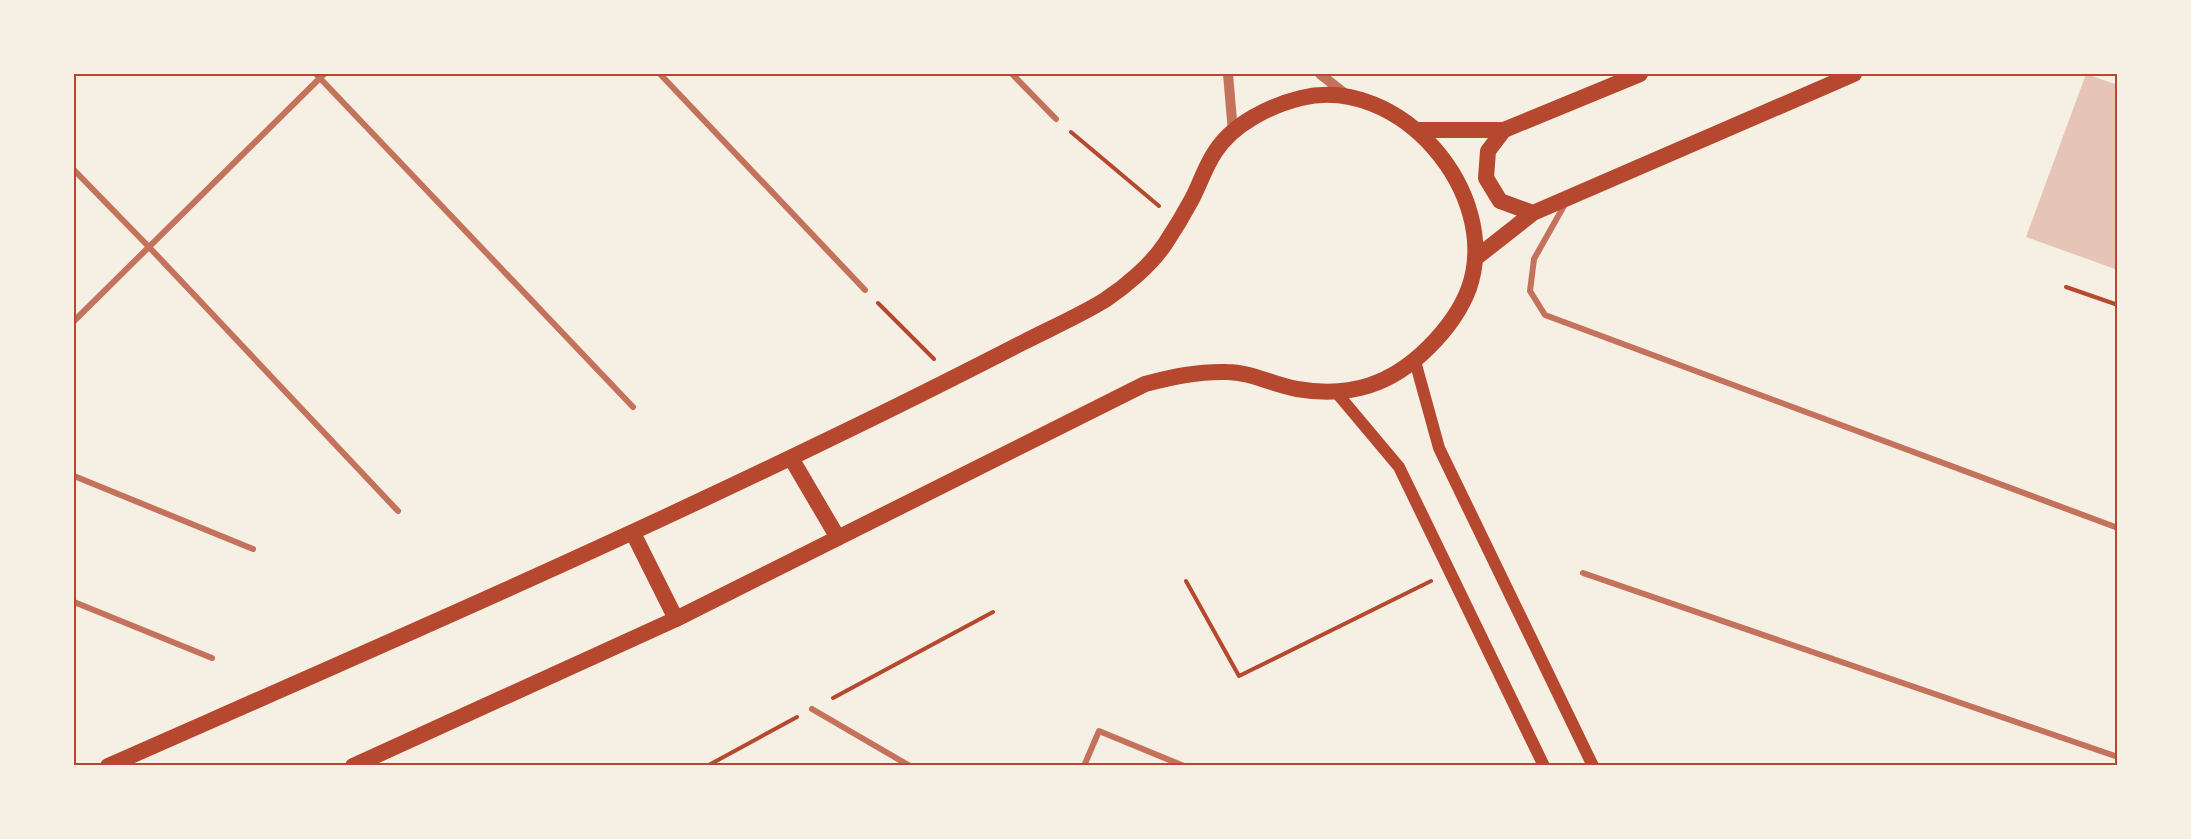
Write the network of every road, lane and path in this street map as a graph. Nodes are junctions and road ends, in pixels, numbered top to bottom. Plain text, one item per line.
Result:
1 (660, 74) edge
2 (1012, 74) edge
3 (1228, 74) edge
4 (1320, 74) edge
5 (1640, 74) edge
6 (1854, 74) edge
7 (320, 75) edge
8 (1348, 97) junction
9 (1056, 119) joint
10 (1418, 130) junction
11 (1504, 130) junction
12 (1233, 132) junction
13 (74, 170) edge
14 (1568, 199) junction
15 (1533, 213) junction
16 (1178, 222) junction
17 (149, 247) junction
18 (1477, 257) junction
19 (2066, 287) dead end
20 (865, 290) joint
21 (2118, 305) edge
22 (74, 321) edge
23 (1415, 361) junction
24 (953, 379) junction
25 (1336, 392) junction
26 (633, 407) dead end
27 (791, 458) junction
28 (74, 476) edge
29 (398, 511) dead end
30 (2118, 528) edge
31 (633, 534) junction
32 (838, 538) junction
33 (254, 549) dead end
34 (1450, 572) junction
35 (1583, 573) dead end
36 (1186, 581) dead end
37 (74, 602) edge
38 (993, 612) dead end
39 (676, 620) junction
40 (212, 658) dead end
41 (812, 709) junction
42 (2118, 757) edge
43 (108, 765) edge
44 (353, 765) edge
45 (707, 765) edge
46 (910, 765) edge
47 (1084, 765) edge
48 (1184, 765) edge
49 (1544, 765) edge
50 (1593, 765) edge

1 - 20 street
2 - 9 street
3 - 12 street
4 - 8 street
5 - 11 highway
6 - 14 highway
7 - 17 street
7 - 26 street
8 - 10 highway
8 - 12 highway
9 - 16 path
10 - 11 highway
10 - 18 highway
11 - 15 highway
12 - 16 highway
13 - 17 street
14 - 15 highway
14 - 30 street
15 - 18 highway
16 - 24 highway
17 - 22 street
17 - 29 street
18 - 23 highway
19 - 21 path
20 - 24 path
23 - 25 highway
23 - 50 main road
24 - 27 highway
25 - 32 highway
25 - 34 main road
27 - 31 highway
27 - 32 highway
28 - 33 street
31 - 39 highway
31 - 43 highway
32 - 39 highway
34 - 36 path
34 - 49 main road
35 - 42 street
37 - 40 street
38 - 41 path
39 - 44 highway
41 - 45 path
41 - 46 street
47 - 48 street

